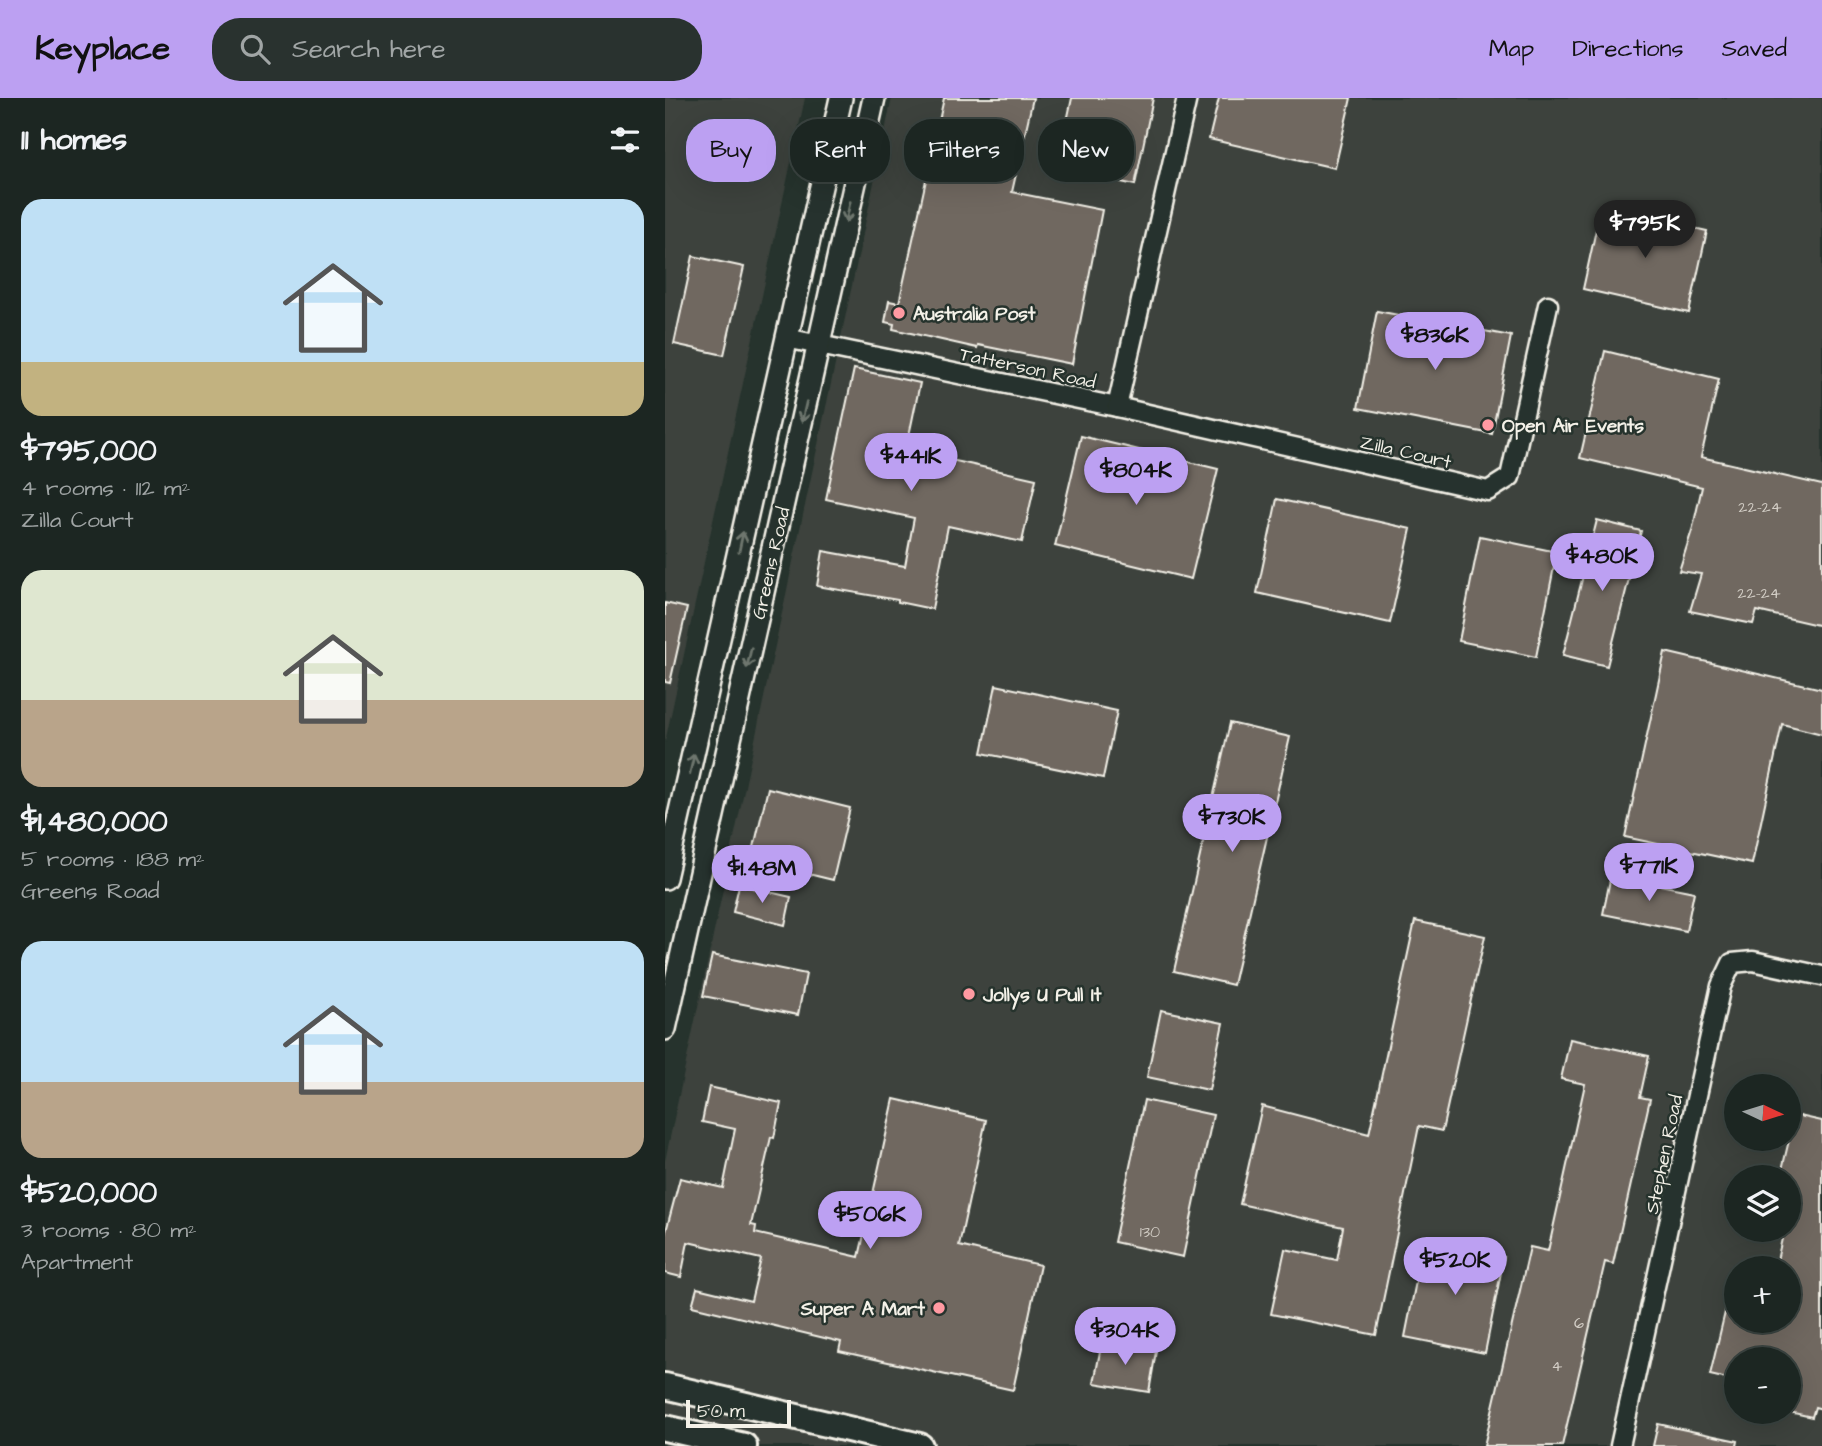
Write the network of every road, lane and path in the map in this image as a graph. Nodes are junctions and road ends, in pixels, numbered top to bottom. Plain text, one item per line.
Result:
1 (841, 98) edge
2 (874, 98) edge
3 (1187, 98) edge
4 (1548, 305) dead end
5 (786, 338) junction
6 (818, 345) junction
7 (1117, 407) junction
8 (665, 878) edge
9 (1822, 976) edge
10 (668, 999) edge
11 (665, 1029) edge
12 (665, 1386) edge
13 (665, 1428) edge
14 (744, 1446) edge
15 (920, 1446) edge
16 (1620, 1446) edge

1 - 5 main road, Greens Road
2 -> 6 main road, Greens Road
3 - 7 street, Tatterson Road
4 - 7 street, Zilla Court
5 - 6 street, Tatterson Road
8 -> 5 main road, Greens Road
6 - 7 street, Tatterson Road
6 -> 10 main road, Greens Road
9 - 16 street, Stephen Road
10 - 11 main road, Greens Road
12 - 15 highway
13 - 14 highway

